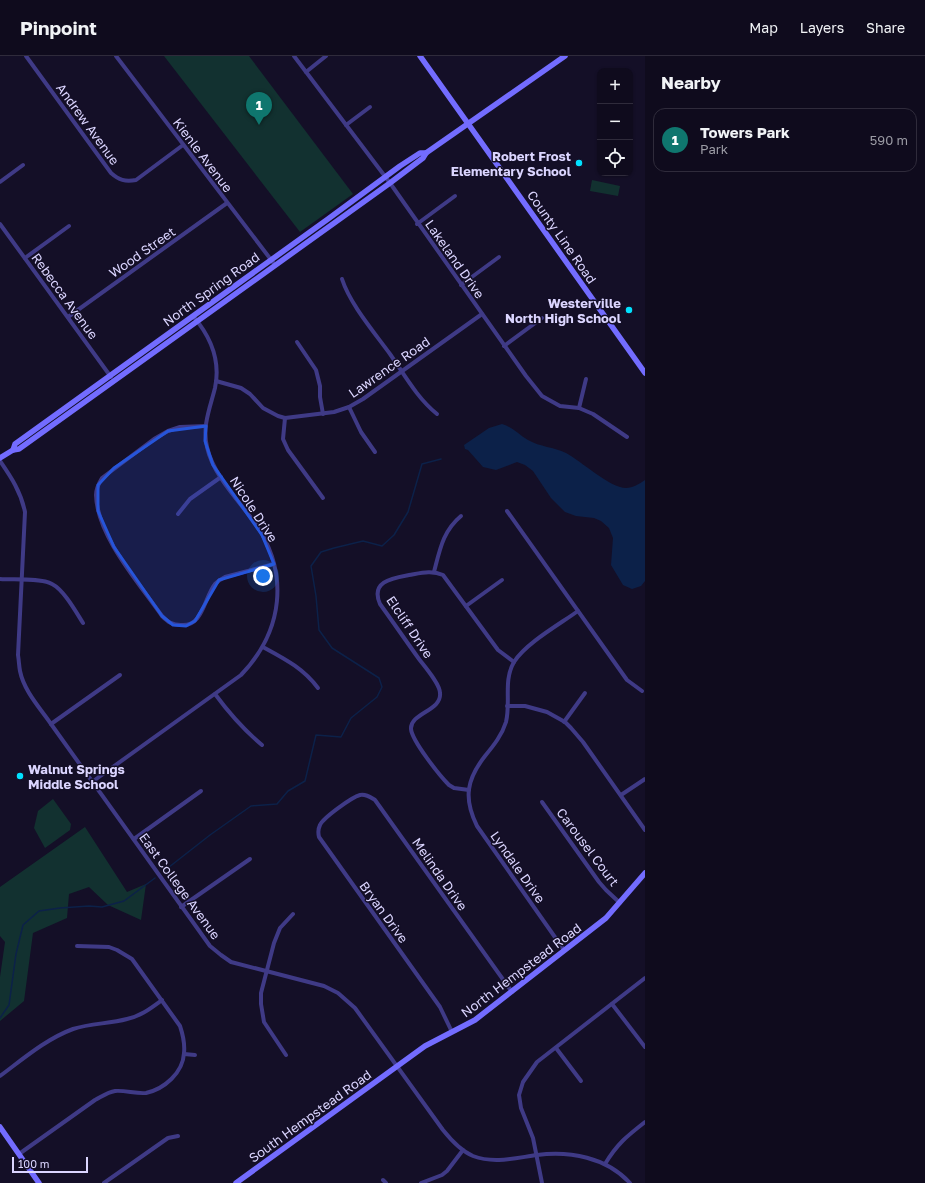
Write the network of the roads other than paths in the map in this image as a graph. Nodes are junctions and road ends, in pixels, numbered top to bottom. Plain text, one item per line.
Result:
1 (26, 56) edge
2 (116, 56) edge
3 (294, 56) edge
4 (326, 56) edge
5 (420, 56) edge
6 (565, 56) edge
7 (306, 72) junction
8 (370, 108) dead end
9 (468, 124) junction
10 (346, 125) junction
11 (184, 145) junction
12 (426, 153) junction
13 (23, 165) dead end
14 (385, 178) junction
15 (0, 182) edge
16 (390, 183) junction
17 (455, 196) dead end
18 (227, 203) junction
19 (0, 224) edge
20 (417, 224) junction
21 (69, 226) dead end
22 (24, 258) junction
23 (499, 258) dead end
24 (273, 263) junction
25 (342, 279) dead end
26 (461, 285) junction
27 (482, 314) junction
28 (68, 317) junction
29 (195, 318) junction
30 (542, 318) dead end
31 (297, 342) dead end
32 (504, 346) junction
33 (402, 371) junction
34 (645, 373) edge
35 (112, 378) junction
36 (586, 380) dead end
37 (216, 381) junction
38 (349, 407) junction
39 (579, 408) junction
40 (323, 414) junction
41 (437, 414) dead end
42 (285, 418) junction
43 (206, 426) junction
44 (627, 437) dead end
45 (375, 452) dead end
46 (0, 459) edge
47 (221, 477) junction
48 (322, 498) dead end
49 (507, 511) dead end
50 (178, 514) dead end
51 (461, 516) dead end
52 (274, 564) junction
53 (434, 572) junction
54 (0, 579) edge
55 (22, 580) junction
56 (502, 580) dead end
57 (466, 606) junction
58 (578, 611) junction
59 (83, 622) dead end
60 (263, 647) junction
61 (514, 662) junction
62 (120, 675) dead end
63 (318, 688) dead end
64 (642, 690) dead end
65 (585, 693) dead end
66 (215, 694) junction
67 (507, 706) junction
68 (564, 722) junction
69 (51, 724) junction
70 (262, 745) dead end
71 (645, 779) edge
72 (92, 782) junction
73 (469, 790) junction
74 (201, 791) dead end
75 (621, 795) junction
76 (542, 802) dead end
77 (340, 808) joint
78 (645, 830) edge
79 (134, 840) junction
80 (250, 859) dead end
81 (645, 873) edge
82 (620, 902) junction
83 (181, 907) junction
84 (293, 914) dead end
85 (77, 946) dead end
86 (564, 950) junction
87 (267, 972) junction
88 (645, 978) edge
89 (512, 992) junction
90 (162, 1000) junction
91 (612, 1004) junction
92 (452, 1032) junction
93 (645, 1047) edge
94 (556, 1048) junction
95 (184, 1054) junction
96 (195, 1055) dead end
97 (286, 1055) dead end
98 (397, 1067) junction
99 (0, 1076) edge
100 (581, 1081) dead end
101 (645, 1122) edge
102 (0, 1127) edge
103 (178, 1136) dead end
104 (463, 1150) junction
105 (19, 1154) junction
106 (537, 1155) junction
107 (605, 1164) junction
108 (239, 1182) edge
109 (40, 1183) edge
110 (104, 1183) edge
111 (421, 1183) edge
112 (542, 1183) edge
113 (630, 1183) edge

1 - 11 street, Andrew Avenue
2 - 11 street, Kienle Avenue
3 - 7 street, Lakeland Drive
4 - 7 street
5 - 9 main road, County Line Road
6 - 9 main road, North Spring Road
7 - 10 street, Lakeland Drive
8 - 10 street
9 - 12 main road, North Spring Road
9 - 34 main road, County Line Road
10 - 14 street, Lakeland Drive
11 - 18 street, Kienle Avenue
12 - 14 main road, North Spring Road
12 - 16 main road, North Spring Road
13 - 15 street
14 - 16 street, Lakeland Drive
14 - 24 main road, North Spring Road
16 - 20 street, Lakeland Drive
16 - 24 main road, North Spring Road
17 - 20 street
18 - 24 street, Kienle Avenue
18 - 28 street, Wood Street
19 - 22 street, Rebecca Avenue
20 - 26 street, Lakeland Drive
21 - 22 street
22 - 28 street, Rebecca Avenue
23 - 26 street
24 - 29 main road, North Spring Road
25 - 33 street
26 - 27 street, Lakeland Drive
27 - 32 street, Lakeland Drive
27 - 33 street, Lawrence Road
28 - 35 street, Rebecca Avenue
29 - 35 main road, North Spring Road
29 - 37 street, Nicole Drive
30 - 32 street
31 - 40 street
32 - 39 street, Lakeland Drive
33 - 38 street, Lawrence Road
33 - 41 street
35 - 46 main road, North Spring Road
36 - 39 street
37 - 42 street, Lawrence Road
37 - 43 street, Nicole Drive
38 - 40 street, Lawrence Road
38 - 45 street
39 - 44 street, Lakeland Drive
40 - 42 street, Lawrence Road
42 - 48 street
43 - 47 street, Nicole Drive
43 - 52 street
46 - 55 street, East College Avenue
47 - 50 street
47 - 52 street, Nicole Drive
49 - 58 street
51 - 53 street
52 - 60 street, Nicole Drive
53 - 57 street
53 - 73 street, Elcliff Drive
54 - 55 street
55 - 59 street
55 - 69 street, East College Avenue
56 - 57 street
57 - 61 street
58 - 61 street
58 - 64 street
60 - 63 street
60 - 66 street, Nicole Drive
61 - 67 street, Lyndale Drive
62 - 69 street
65 - 68 street
66 - 70 street
66 - 72 street, Nicole Drive
67 - 68 street
67 - 73 street, Lyndale Drive
68 - 75 street
69 - 72 street, East College Avenue
71 - 75 street
72 - 79 street, East College Avenue
73 - 86 street, Lyndale Drive
74 - 79 street
75 - 78 street
76 - 82 street, Carousel Court
77 - 89 street, Melinda Drive
77 - 92 street, Bryan Drive
79 - 83 street, East College Avenue
80 - 83 street
81 - 82 main road, North Hempstead Road
82 - 86 main road, North Hempstead Road
83 - 87 street, East College Avenue
84 - 87 street
85 - 90 street
86 - 89 main road, North Hempstead Road
87 - 97 street
87 - 98 street, East College Avenue
88 - 91 street
89 - 92 main road, North Hempstead Road
90 - 95 street
90 - 99 street
91 - 93 street
91 - 94 street
92 - 98 main road, North Hempstead Road
94 - 100 street
94 - 106 street
95 - 96 street
95 - 105 street
98 - 104 street, East College Avenue
98 - 108 main road, South Hempstead Road
101 - 107 street
102 - 105 main road
103 - 110 street
104 - 106 street, East College Avenue
104 - 111 street
105 - 109 main road
106 - 107 street, East College Avenue
106 - 112 street
107 - 113 street, East College Avenue

